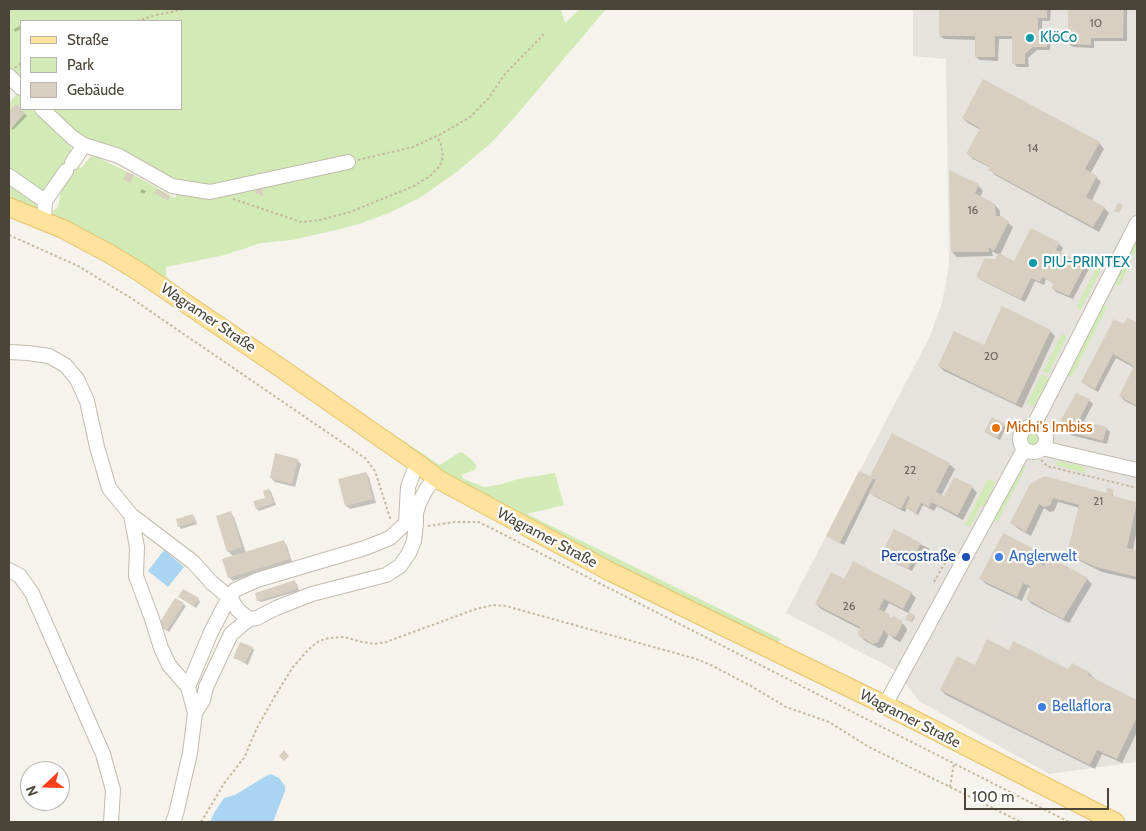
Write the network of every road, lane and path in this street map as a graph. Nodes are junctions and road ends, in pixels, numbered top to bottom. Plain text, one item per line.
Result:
1 (186, 9) edge
2 (140, 20) edge
3 (544, 34) dead end
4 (9, 76) edge
5 (20, 87) edge
6 (43, 110) edge
7 (437, 136) junction
8 (84, 145) junction
9 (348, 162) joint
10 (9, 176) edge
11 (210, 192) junction
12 (45, 202) junction
13 (9, 207) edge
14 (44, 220) junction
15 (1137, 224) edge
16 (9, 235) edge
17 (9, 352) edge
18 (1034, 425) junction
19 (1034, 450) junction
20 (417, 463) junction
21 (1137, 470) edge
22 (436, 478) junction
23 (1137, 488) edge
24 (131, 515) junction
25 (400, 528) junction
26 (416, 528) junction
27 (946, 563) dead end
28 (9, 570) edge
29 (934, 582) dead end
30 (230, 598) junction
31 (249, 619) junction
32 (188, 687) junction
33 (885, 705) junction
34 (195, 713) junction
35 (954, 763) junction
36 (950, 787) junction
37 (111, 822) edge
38 (173, 822) edge
39 (200, 822) edge
40 (1021, 822) edge
41 (1069, 822) edge
42 (1114, 822) edge

1 - 2 path
3 - 7 path
4 - 5 street
6 - 8 street
7 - 9 path
7 - 11 path
8 - 11 street
8 - 12 street
9 - 11 street
10 - 12 street
12 - 14 street
13 - 14 main road, Wagramer Straße
14 - 20 main road, Wagramer Straße
15 - 18 street
16 - 25 path
17 - 24 street
18 - 19 street
18 - 19 street
19 - 21 street
19 - 23 path
19 - 33 street
20 - 22 main road, Wagramer Straße
20 - 25 street
22 - 26 street
22 - 33 main road, Wagramer Straße
24 - 30 street
24 - 32 street
25 - 26 street
25 - 30 street
26 - 31 street
26 - 35 path
27 - 29 path
28 - 37 street
30 - 31 street
30 - 32 street
31 - 34 street
32 - 34 street
33 - 42 main road, Wagramer Straße
34 - 38 street
35 - 36 path
35 - 41 path
36 - 39 path
36 - 40 path

